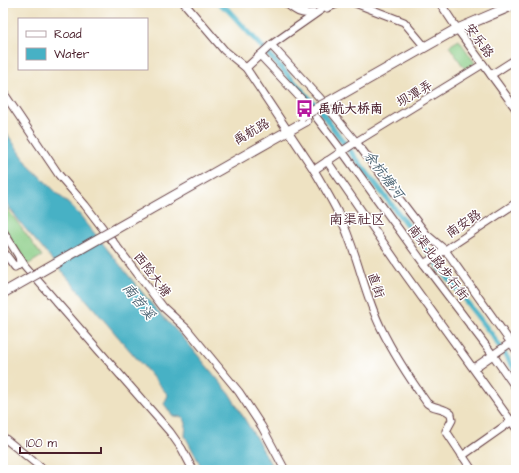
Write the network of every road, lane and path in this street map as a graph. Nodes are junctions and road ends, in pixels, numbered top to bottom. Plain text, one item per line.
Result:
1 (184, 3) edge
2 (286, 3) edge
3 (331, 3) edge
4 (339, 3) edge
5 (355, 3) edge
6 (440, 3) edge
7 (516, 4) edge
8 (516, 8) edge
9 (316, 13) junction
10 (459, 31) junction
11 (271, 45) junction
12 (425, 47) junction
13 (260, 55) junction
14 (516, 59) edge
15 (483, 64) junction
16 (246, 68) junction
17 (491, 75) junction
18 (3, 92) edge
19 (330, 104) junction
20 (516, 109) edge
21 (286, 129) junction
22 (271, 138) junction
23 (356, 142) junction
24 (343, 150) junction
25 (327, 161) junction
26 (314, 170) junction
27 (516, 203) edge
28 (3, 231) edge
29 (444, 250) junction
30 (3, 251) edge
31 (19, 256) junction
32 (424, 264) junction
33 (3, 288) edge
34 (3, 293) edge
35 (514, 341) edge
36 (516, 350) edge
37 (495, 353) junction
38 (474, 368) junction
39 (516, 388) edge
40 (514, 420) edge
41 (516, 428) edge
42 (3, 437) edge
43 (462, 456) junction
44 (44, 470) edge
45 (193, 470) edge
46 (285, 470) edge
47 (472, 470) edge

1 - 16 street
2 - 9 street
3 - 9 street
4 - 9 street
5 - 12 street
6 - 10 street, 安乐路
7 - 10 main road
8 - 10 main road
9 - 11 street
10 - 12 main road
10 - 15 street, 安乐路
10 - 19 main road
11 - 13 street
11 - 23 street
12 - 19 main road
13 - 16 street
13 - 24 street, 南渠北路步行街
14 - 17 street
15 - 17 street, 安乐路
15 - 23 street, 坝潭弄
16 - 21 street
17 - 20 street, 安乐路
18 - 46 street, 西险大塘
19 - 21 main road, 禹航路
21 - 22 main road, 禹航路
21 - 26 street, 直街
22 - 33 main road, 禹航路
22 - 34 main road, bridge
23 - 24 street, 坝潭弄
23 - 29 street
24 - 25 street, 坝潭弄
24 - 32 street, 南渠北路步行街
25 - 26 street, 坝潭弄
25 - 38 street
26 - 43 street, 直街
27 - 29 street, 南安路
28 - 31 street
29 - 32 street, 南安路
29 - 35 street
30 - 31 street
31 - 45 street
32 - 37 street, 南渠北路步行街
35 - 36 street
35 - 37 street
37 - 38 street
37 - 39 street, 南渠北路步行街
38 - 40 street
40 - 41 street
40 - 43 street
42 - 44 street
43 - 47 street

